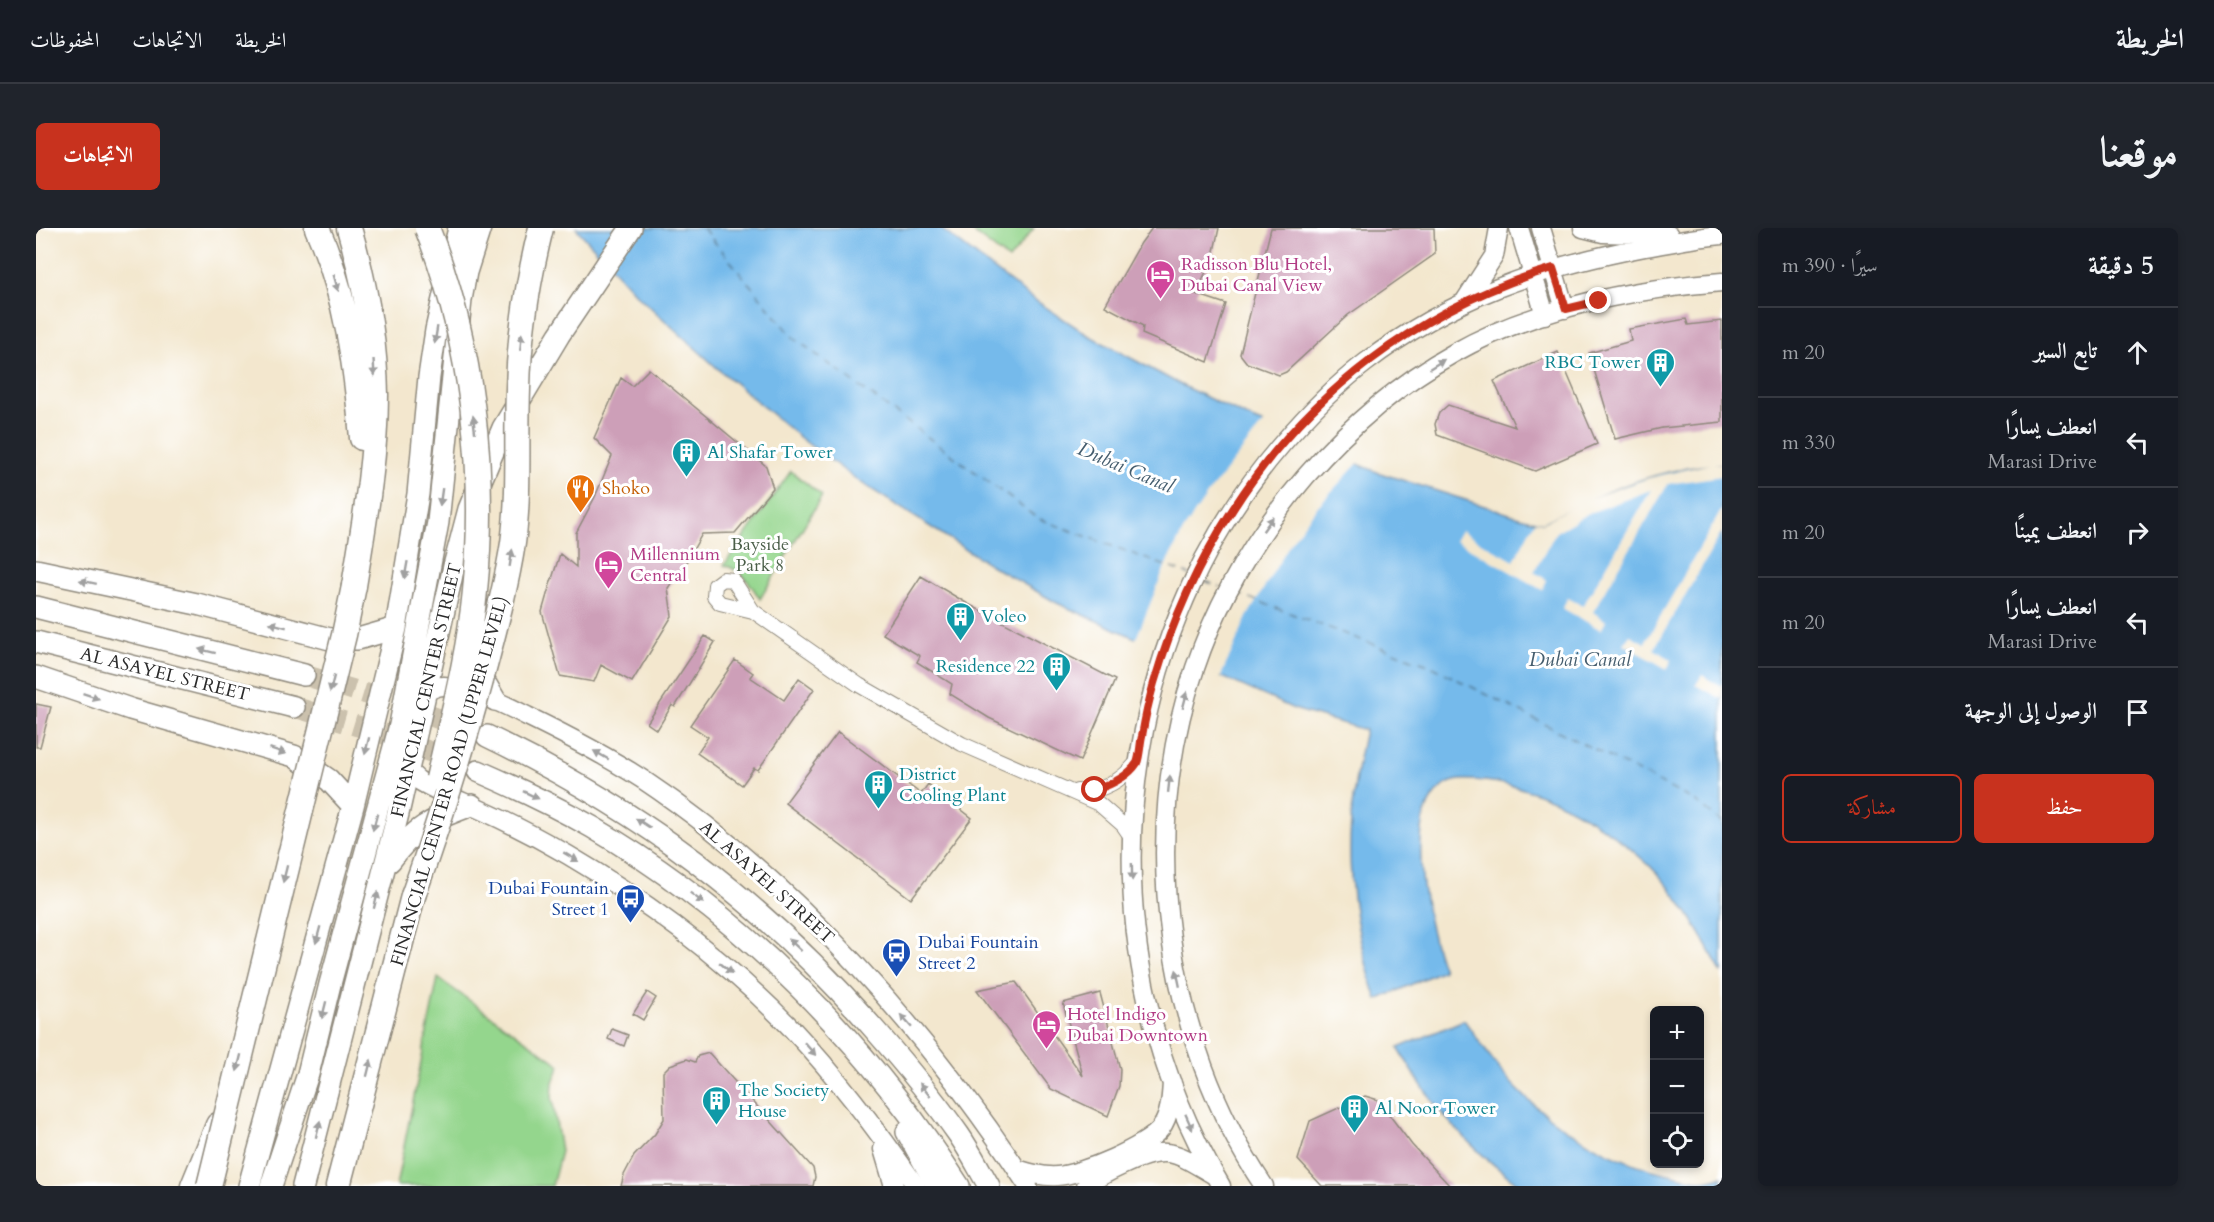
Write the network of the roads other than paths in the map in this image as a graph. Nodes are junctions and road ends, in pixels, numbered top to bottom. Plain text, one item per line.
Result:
1 (317, 228) edge
2 (349, 228) edge
3 (427, 228) edge
4 (480, 228) edge
5 (541, 228) edge
6 (631, 228) edge
7 (1499, 228) edge
8 (1519, 228) edge
9 (1541, 228) edge
10 (1583, 228) edge
11 (458, 232) edge
12 (1716, 236) edge
13 (1553, 268) junction
14 (1533, 274) junction
15 (1722, 282) edge
16 (1464, 302) junction
17 (1566, 309) junction
18 (1545, 315) junction
19 (366, 497) junction
20 (454, 566) junction
21 (36, 570) edge
22 (36, 607) edge
23 (753, 610) dead end
24 (396, 628) junction
25 (36, 642) edge
26 (421, 667) junction
27 (304, 675) tunnel mouth
28 (36, 677) edge
29 (425, 692) junction
30 (495, 700) junction
31 (294, 707) tunnel mouth
32 (400, 725) junction
33 (487, 736) tunnel mouth
34 (1138, 756) junction
35 (408, 771) junction
36 (478, 771) tunnel mouth
37 (1070, 790) junction
38 (353, 806) junction
39 (471, 806) junction
40 (1132, 838) junction
41 (384, 869) junction
42 (413, 896) junction
43 (877, 1073) junction
44 (1172, 1082) junction
45 (229, 1104) junction
46 (874, 1128) junction
47 (960, 1137) junction
48 (1017, 1169) junction
49 (1218, 1181) edge
50 (193, 1186) edge
51 (209, 1186) edge
52 (249, 1186) edge
53 (271, 1186) edge
54 (303, 1186) edge
55 (338, 1186) edge
56 (894, 1186) edge
57 (916, 1186) edge
58 (937, 1186) edge
59 (959, 1186) edge
60 (988, 1186) edge
61 (1002, 1186) edge
62 (1028, 1186) edge
63 (1086, 1186) edge
64 (1264, 1186) edge

1 -> 19 highway
2 -> 19 highway
42 -> 3 highway, bridge
4 -> 26 main road
42 -> 5 highway, FINANCIAL CENTER ROAD (UPPER LEVEL), bridge
6 - 20 main road, FINANCIAL CENTER STREET
7 - 16 street
8 - 14 street
9 - 13 street
10 - 12 street
11 -> 24 main road
12 - 13 street
13 - 14 street
13 - 17 street
14 - 16 street
14 - 18 street
15 - 17 street
16 - 34 street
17 - 18 street
64 -> 18 street
19 -> 45 highway, bridge
20 - 26 main road, FINANCIAL CENTER STREET
20 - 30 main road
24 -> 21 main road
27 -> 22 main road
23 - 37 street
24 -> 38 main road
25 - 31 main road, AL ASAYEL STREET
26 - 29 main road, FINANCIAL CENTER STREET
26 - 32 main road
28 -> 38 main road
29 - 30 street, AL ASAYEL STREET
29 - 32 street
29 - 35 main road, FINANCIAL CENTER STREET
48 -> 30 street, AL ASAYEL STREET
32 - 35 street
32 -> 53 main road
47 -> 33 main road, AL ASAYEL STREET
34 - 37 street
34 - 40 street
35 - 39 street
35 - 41 main road, FINANCIAL CENTER STREET
36 -> 43 main road
37 - 40 street
38 -> 52 main road
39 - 41 main road
39 -> 46 street
40 -> 44 street
54 -> 41 main road, FINANCIAL CENTER STREET
55 -> 42 highway, FINANCIAL CENTER ROAD (UPPER LEVEL)
43 - 58 main road
43 - 59 main road
44 - 48 street
44 -> 49 street
45 - 50 highway, bridge
45 - 51 highway, bridge
46 - 56 street
46 - 57 street
47 - 60 main road, AL ASAYEL STREET
47 - 61 main road
48 - 62 street, AL ASAYEL STREET
49 - 63 street

